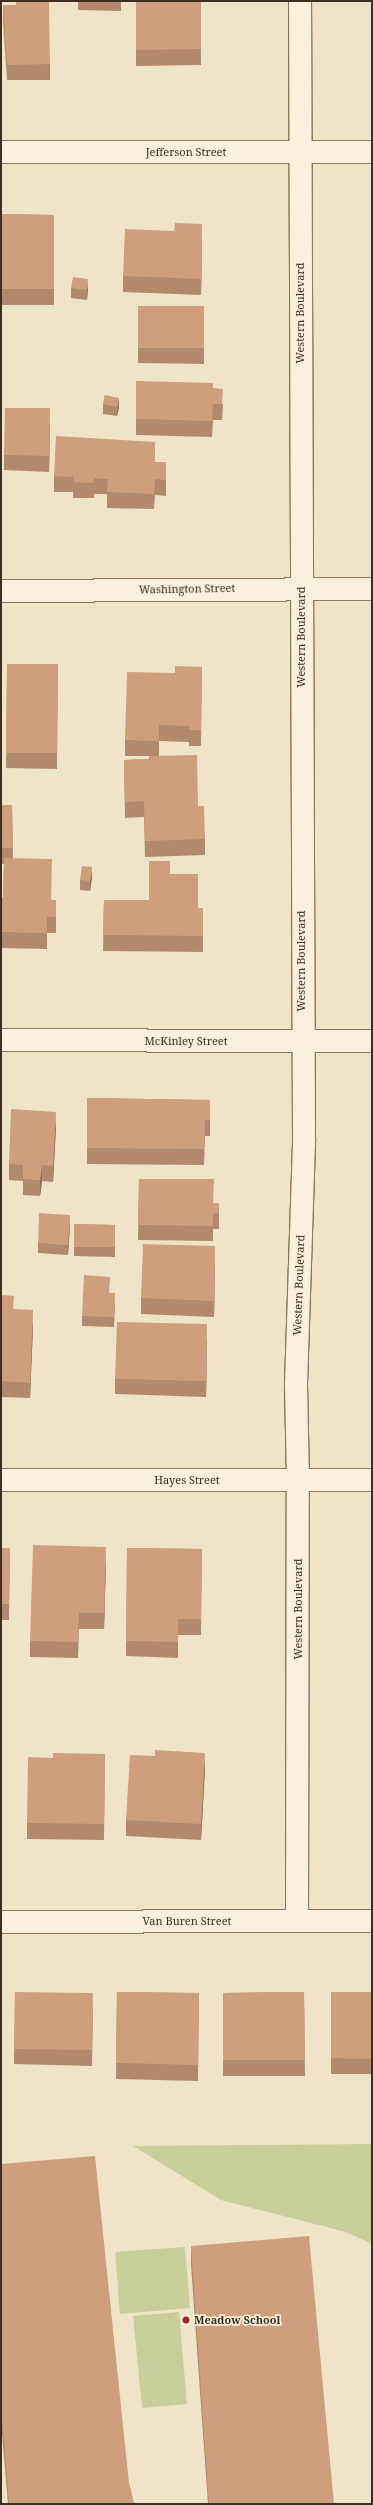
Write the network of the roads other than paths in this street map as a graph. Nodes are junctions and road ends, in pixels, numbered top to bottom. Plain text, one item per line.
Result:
1 (300, 1) edge
2 (1, 152) edge
3 (300, 152) junction
4 (372, 152) edge
5 (300, 588) junction
6 (372, 589) edge
7 (1, 591) edge
8 (1, 1040) edge
9 (302, 1041) junction
10 (372, 1041) edge
11 (1, 1480) edge
12 (298, 1480) junction
13 (372, 1480) edge
14 (297, 1921) junction
15 (372, 1921) edge
16 (1, 1922) edge

1 - 3 street, Western Boulevard
2 - 3 street, Jefferson Street
3 - 4 street, Jefferson Street
3 - 5 street, Western Boulevard
5 - 6 street, Washington Street
5 - 7 street, Washington Street
5 - 9 street, Western Boulevard
8 - 9 street, McKinley Street
9 - 10 street, McKinley Street
9 - 12 street, Western Boulevard
11 - 12 street, Hayes Street
12 - 13 street, Hayes Street
12 - 14 street, Western Boulevard
14 - 15 street, Van Buren Street
14 - 16 street, Van Buren Street

